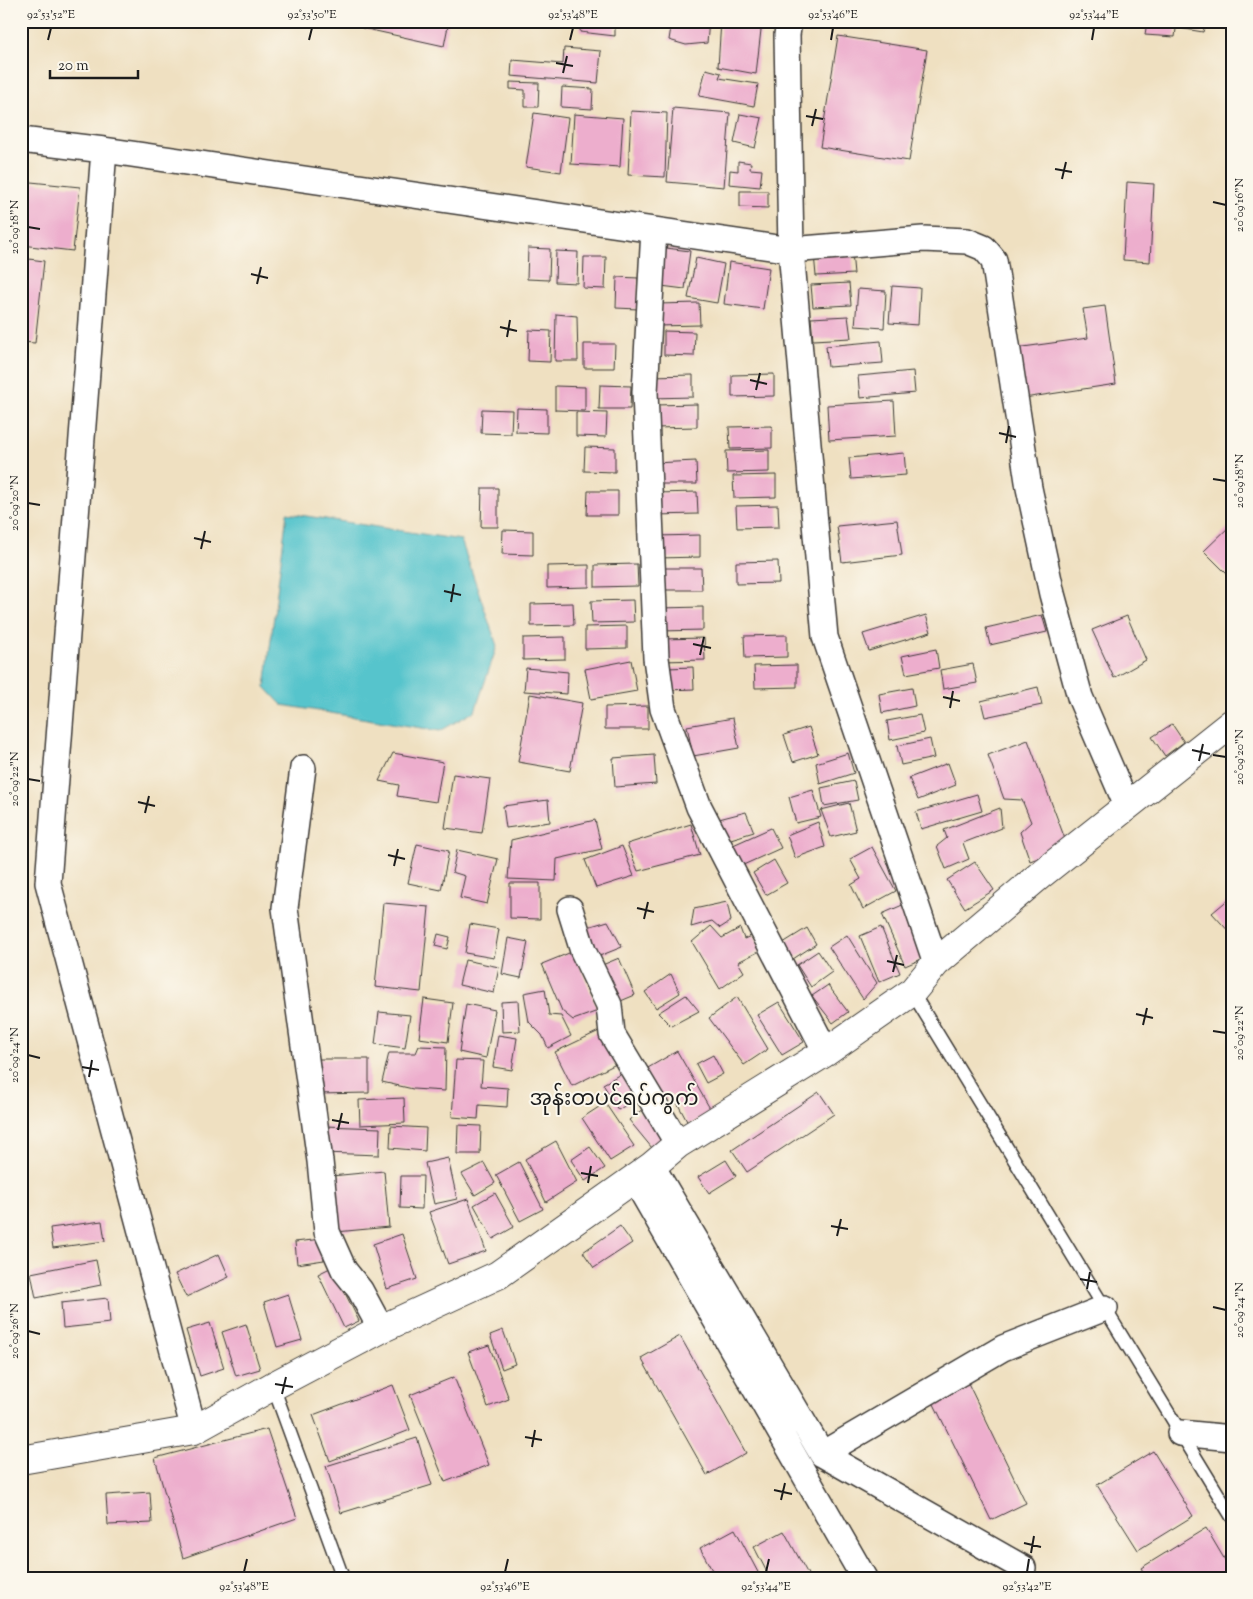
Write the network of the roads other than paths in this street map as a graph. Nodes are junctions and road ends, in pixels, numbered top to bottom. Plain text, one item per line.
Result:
1 (789, 21) edge
2 (21, 140) edge
3 (104, 150) junction
4 (654, 230) junction
5 (791, 250) junction
6 (1232, 723) edge
7 (303, 768) dead end
8 (1127, 806) junction
9 (570, 910) dead end
10 (936, 963) junction
11 (912, 992) junction
12 (826, 1052) junction
13 (678, 1144) junction
14 (643, 1172) junction
15 (1105, 1308) junction
16 (381, 1329) junction
17 (272, 1386) junction
18 (194, 1430) junction
19 (1180, 1433) junction
20 (1232, 1438) edge
21 (822, 1454) junction
22 (21, 1460) edge
23 (1232, 1518) edge
24 (1023, 1568) dead end
25 (344, 1578) edge
26 (864, 1578) edge

1 - 5 street
2 - 3 street
3 - 4 street
3 - 18 street
4 - 5 street
4 - 12 street
5 - 8 street
5 - 10 street
6 - 8 main road
7 - 16 street
8 - 10 main road
9 - 13 street
10 - 11 main road
11 - 12 main road
11 - 15 lane
12 - 13 main road
13 - 14 main road
14 - 16 main road
14 - 21 street
14 - 26 street
15 - 19 lane
15 - 21 street
16 - 17 main road
17 - 18 main road
17 - 25 lane
18 - 22 main road
19 - 20 street
19 - 23 lane
21 - 24 street

